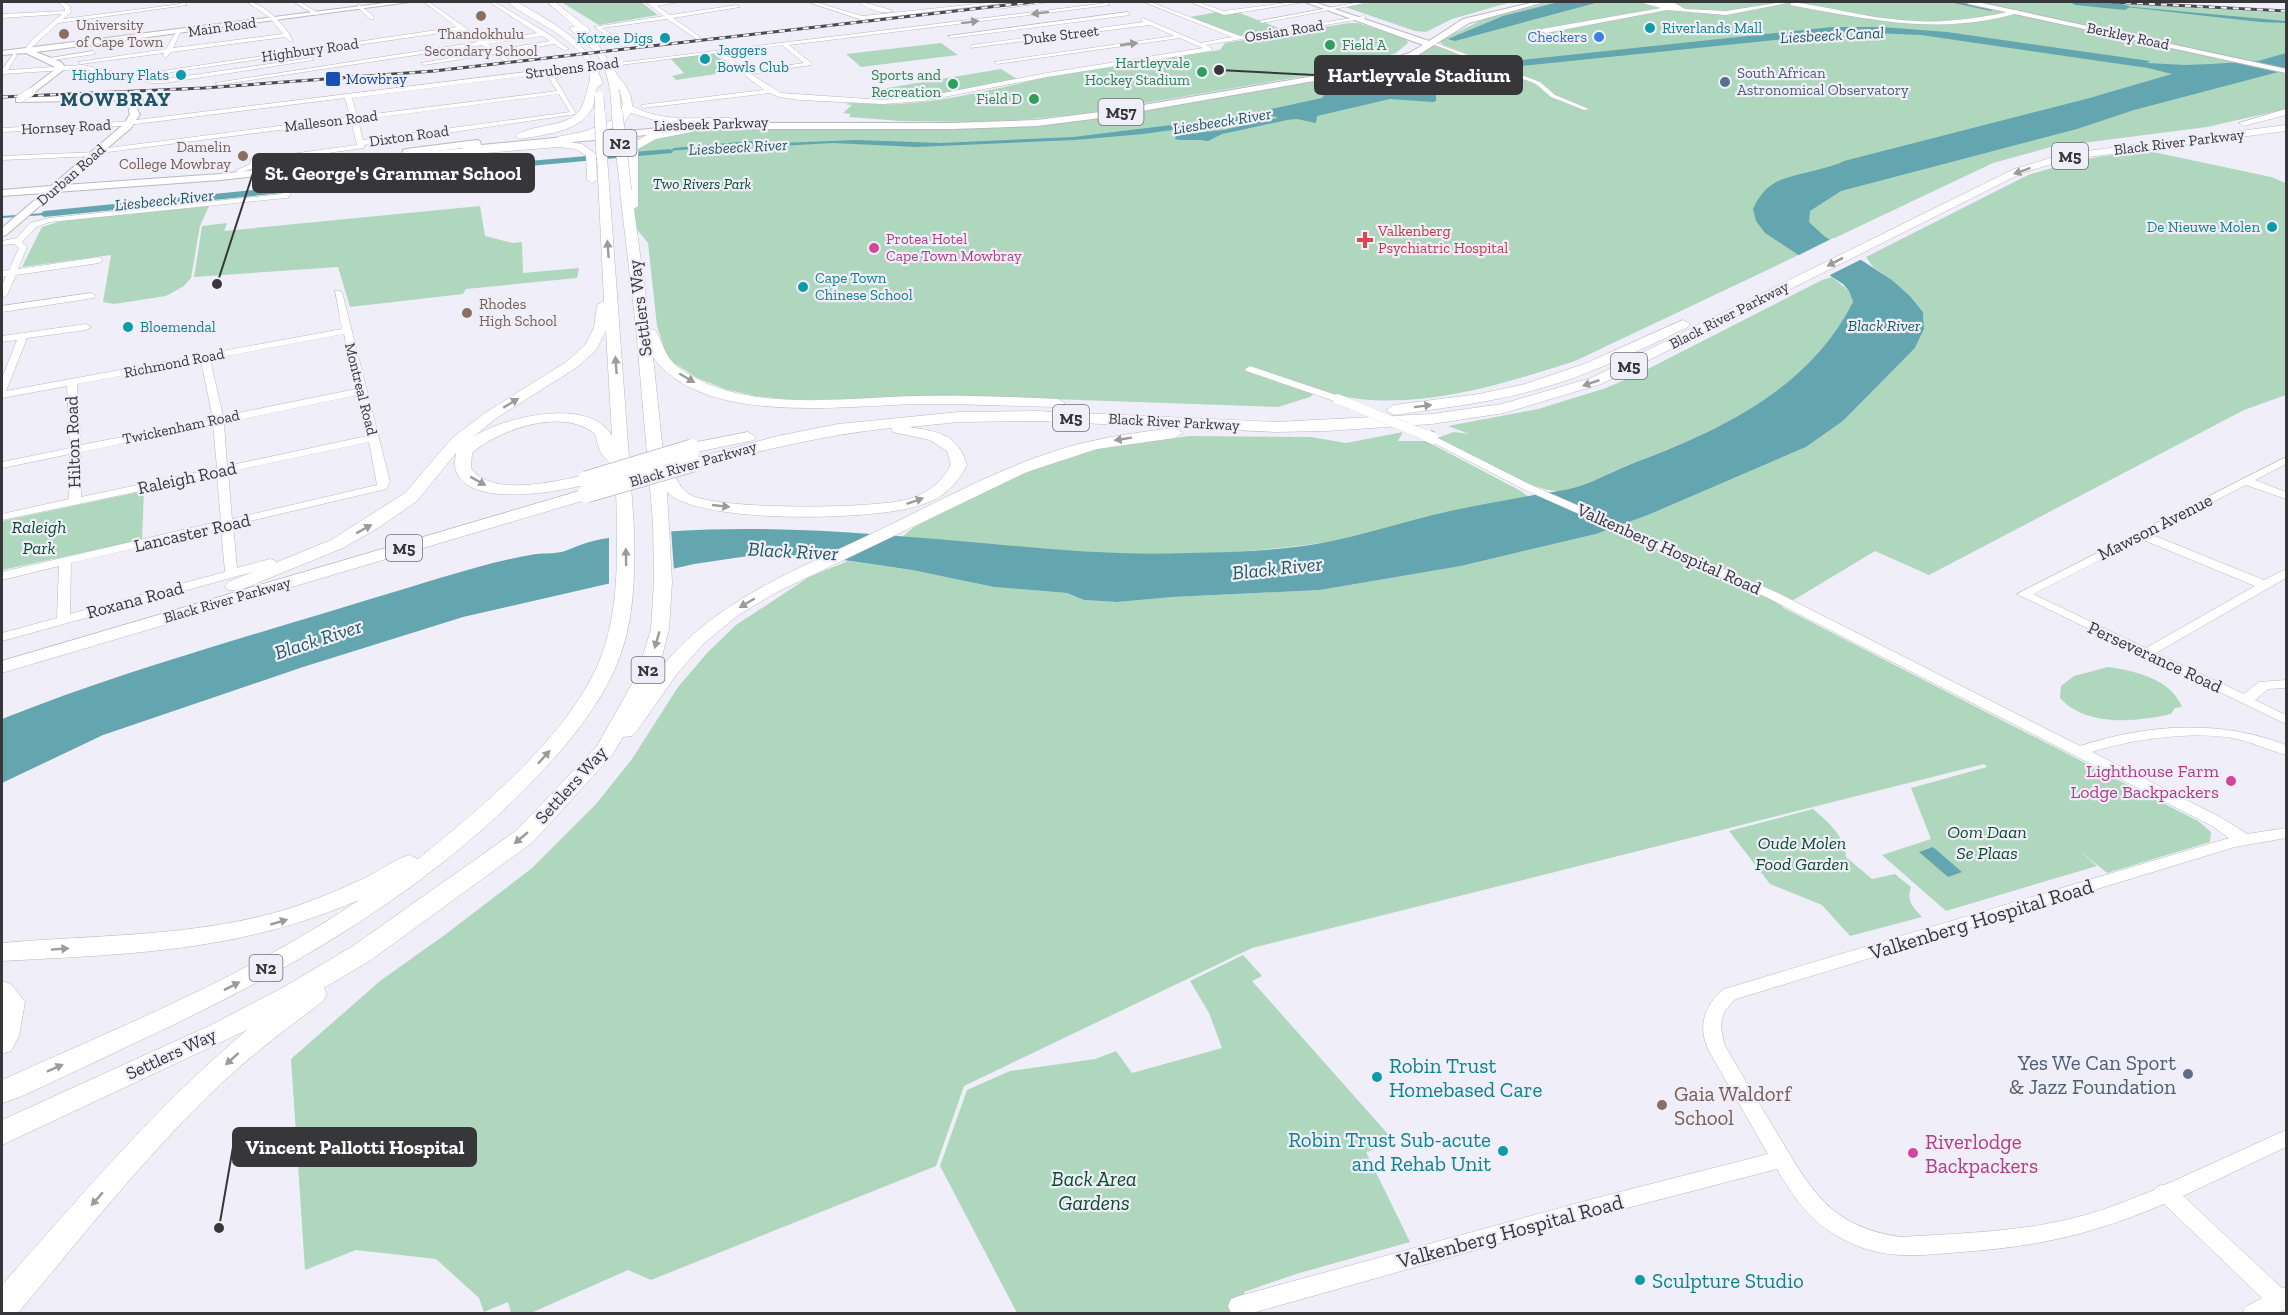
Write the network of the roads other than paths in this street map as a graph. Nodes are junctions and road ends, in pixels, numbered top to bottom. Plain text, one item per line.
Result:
1 (58, 2) edge
2 (250, 2) edge
3 (297, 2) edge
4 (395, 2) edge
5 (406, 2) edge
6 (426, 2) edge
7 (492, 2) edge
8 (499, 2) edge
9 (512, 2) edge
10 (529, 2) edge
11 (551, 2) edge
12 (677, 2) edge
13 (729, 2) edge
14 (811, 2) edge
15 (862, 2) edge
16 (1007, 2) edge
17 (1047, 2) edge
18 (1098, 2) edge
19 (1146, 2) edge
20 (1195, 2) edge
21 (1205, 2) edge
22 (1302, 2) edge
23 (1310, 2) edge
24 (1318, 2) edge
25 (1367, 2) edge
26 (1524, 2) edge
27 (1541, 2) edge
28 (1641, 2) edge
29 (1777, 2) edge
30 (1796, 2) edge
31 (1969, 2) edge
32 (183, 3) edge
33 (651, 3) edge
34 (987, 3) edge
35 (1784, 3) junction
36 (1107, 5) junction
37 (1656, 5) edge
38 (1666, 6) junction
39 (360, 7) junction
40 (997, 7) junction
41 (1330, 8) junction
42 (1679, 9) junction
43 (661, 10) junction
44 (2007, 10) junction
45 (1237, 11) junction
46 (68, 12) junction
47 (2016, 12) junction
48 (316, 13) junction
49 (896, 14) junction
50 (1128, 14) junction
51 (2, 15) edge
52 (669, 16) junction
53 (1014, 17) junction
54 (372, 18) dead end
55 (913, 18) dead end
56 (272, 19) junction
57 (1359, 19) junction
58 (1262, 21) junction
59 (56, 22) junction
60 (1151, 23) junction
61 (1030, 26) junction
62 (279, 28) junction
63 (462, 28) junction
64 (268, 29) dead end
65 (1289, 31) junction
66 (178, 32) junction
67 (235, 34) dead end
68 (545, 34) junction
69 (287, 35) junction
70 (951, 36) dead end
71 (1049, 36) junction
72 (1183, 36) junction
73 (393, 38) junction
74 (698, 38) dead end
75 (1240, 38) junction
76 (591, 41) junction
77 (173, 42) junction
78 (557, 42) junction
79 (1427, 42) junction
80 (783, 43) junction
81 (295, 44) junction
82 (400, 44) dead end
83 (484, 44) junction
84 (283, 45) dead end
85 (624, 45) dead end
86 (578, 46) junction
87 (972, 47) dead end
88 (1206, 47) junction
89 (407, 49) dead end
90 (566, 49) dead end
91 (28, 50) junction
92 (169, 51) junction
93 (303, 51) junction
94 (717, 51) junction
95 (1074, 51) junction
96 (2, 52) edge
97 (496, 52) junction
98 (414, 54) junction
99 (14, 55) dead end
100 (1083, 56) dead end
101 (46, 59) junction
102 (311, 60) junction
103 (506, 60) dead end
104 (1092, 61) dead end
105 (997, 62) dead end
106 (118, 66) dead end
107 (1101, 66) junction
108 (62, 67) junction
109 (320, 68) junction
110 (96, 70) junction
111 (548, 71) junction
112 (2286, 71) edge
113 (3, 72) edge
114 (51, 73) junction
115 (596, 73) junction
116 (745, 73) junction
117 (156, 77) junction
118 (614, 77) junction
119 (35, 79) dead end
120 (218, 84) dead end
121 (770, 91) junction
122 (562, 92) junction
123 (348, 96) junction
124 (587, 104) junction
125 (643, 106) dead end
126 (628, 108) junction
127 (1586, 109) dead end
128 (2286, 112) edge
129 (354, 118) junction
130 (730, 121) junction
131 (130, 123) junction
132 (2286, 123) edge
133 (847, 124) junction
134 (655, 125) junction
135 (706, 126) junction
136 (2286, 128) edge
137 (3, 131) edge
138 (599, 131) junction
139 (622, 133) junction
140 (2286, 136) edge
141 (549, 141) junction
142 (360, 143) junction
143 (468, 144) junction
144 (2084, 145) junction
145 (2140, 146) junction
146 (98, 152) junction
147 (633, 152) junction
148 (397, 157) junction
149 (591, 157) junction
150 (2, 158) edge
151 (332, 165) junction
152 (259, 167) junction
153 (276, 171) junction
154 (289, 185) junction
155 (57, 187) junction
156 (2, 191) edge
157 (1926, 203) dead end
158 (606, 215) junction
159 (629, 220) junction
160 (2, 233) edge
161 (16, 241) junction
162 (2, 243) edge
163 (99, 260) dead end
164 (1807, 268) junction
165 (12, 272) junction
166 (2, 274) edge
167 (610, 284) junction
168 (338, 291) dead end
169 (2, 295) edge
170 (91, 296) dead end
171 (2, 309) edge
172 (86, 327) dead end
173 (643, 328) junction
174 (347, 331) junction
175 (23, 336) junction
176 (2, 339) edge
177 (206, 357) junction
178 (1250, 369) dead end
179 (72, 382) junction
180 (362, 391) junction
181 (2, 392) edge
182 (1134, 410) junction
183 (218, 419) junction
184 (1432, 419) junction
185 (373, 438) junction
186 (76, 449) junction
187 (655, 450) junction
188 (693, 455) junction
189 (713, 457) junction
190 (2286, 460) edge
191 (2, 465) edge
192 (621, 468) junction
193 (223, 470) junction
194 (2246, 481) junction
195 (586, 486) junction
196 (382, 487) joint
197 (2286, 496) edge
198 (75, 502) junction
199 (2, 517) edge
200 (228, 525) junction
201 (2140, 534) junction
202 (65, 562) junction
203 (270, 563) dead end
204 (2286, 573) edge
205 (2, 576) edge
206 (232, 580) junction
207 (2264, 585) junction
208 (2023, 594) joint
209 (222, 602) junction
210 (63, 620) junction
211 (2, 637) edge
212 (2146, 653) junction
213 (2, 654) edge
214 (2, 667) edge
215 (2, 676) edge
216 (2286, 684) edge
217 (2246, 700) junction
218 (2286, 720) edge
219 (605, 750) junction
220 (2286, 750) edge
221 (2078, 752) junction
222 (503, 800) junction
223 (2286, 833) edge
224 (2244, 840) junction
225 (393, 934) junction
226 (2, 952) edge
227 (2, 991) edge
228 (2, 1043) edge
229 (2, 1092) edge
230 (2, 1133) edge
231 (2286, 1138) edge
232 (1782, 1160) junction
233 (2165, 1192) junction
234 (2283, 1299) edge
235 (1239, 1306) dead end
236 (2, 1308) edge
237 (2253, 1314) edge

1 - 46 street
2 - 56 street
3 - 48 street
4 - 39 main road, Main Road
5 - 39 main road, Main Road
6 - 63 street
7 - 68 street
8 - 86 highway
9 - 86 highway, Settlers Way / N2
10 - 76 highway, Settlers Way / N2
11 - 76 highway
12 - 33 street
13 - 43 street
13 - 52 street
14 - 49 street
15 - 49 street
16 - 34 street
17 - 40 street
18 - 36 street
19 - 75 street
20 - 21 street
20 - 45 street
22 - 41 street
22 - 45 street
23 - 41 main road
24 - 41 street
25 - 41 street
26 - 79 main road, Liesbeek Parkway / M57
27 - 79 main road, Liesbeek Parkway / M57
28 - 37 street
29 - 35 street
29 - 42 street
30 - 35 street
30 - 44 street
30 - 47 street
31 - 44 main road, Berkley Road
32 - 59 street
33 - 43 street
34 - 49 street
35 - 42 street
36 - 50 street
36 -> 53 street, Strubens Road
37 - 38 street
37 - 38 street
38 - 42 street
39 - 48 main road, Main Road
39 - 54 street
40 - 53 street
40 - 55 street
41 - 57 main road
41 - 57 main road
41 - 58 street
43 - 52 street
44 - 47 main road, Berkley Road
45 - 58 street
46 - 51 street
46 - 59 street
47 - 112 main road, Berkley Road
48 - 56 main road, Main Road
50 - 60 street
50 - 61 street
52 - 74 street
52 - 85 street
53 - 61 street
80 -> 53 street, Strubens Road
56 - 62 street
56 - 66 main road, Main Road
57 - 65 street, Ossian Road
57 - 79 main road
58 - 65 street
59 - 91 street
60 - 71 street, Duke Street
60 - 72 street
61 - 70 street
61 - 71 street
62 - 64 street
62 - 69 street
63 - 73 street, Highbury Road
63 - 83 street
65 - 75 street, Ossian Road
66 - 77 street
66 - 91 main road, Main Road
67 - 77 street
68 - 78 street
68 - 83 street
69 - 81 street
69 - 92 street
71 - 87 street, Duke Street
71 - 95 street
72 - 88 street
95 -> 72 street
73 - 82 street
73 - 93 street, Highbury Road
75 - 88 street, Ossian Road
76 - 118 highway, Settlers Way / N2
77 - 92 street
77 - 101 street
78 - 90 street
78 - 97 street
79 - 127 street
79 - 133 main road, Liesbeek Parkway / M57
80 - 94 street, Strubens Road
80 - 116 street
81 - 84 street
81 - 93 street
83 - 97 street
83 - 98 street
86 - 115 highway, Settlers Way / N2
88 - 107 street, Ossian Road
89 - 98 street
91 - 96 main road, Main Road
91 - 101 main road
92 - 108 street
92 - 117 street
93 - 102 street
93 - 117 street, Highbury Road
94 - 111 street, Strubens Road, bridge
94 - 116 street
95 - 100 street
95 - 105 street
97 - 98 street
97 - 103 street
98 - 109 street
99 - 113 street
101 - 108 main road
102 - 109 street
102 - 117 street
104 - 107 street
106 - 110 street
107 - 121 street, Ossian Road
108 - 110 street
108 - 114 main road
109 - 120 street
110 - 117 street
111 - 122 street
111 - 123 street, Strubens Road
113 - 114 street
114 - 119 street
114 - 131 main road, Durban Road, bridge
115 - 124 highway
115 - 158 highway, Settlers Way / N2, bridge
116 - 121 street
118 - 126 highway
118 - 159 highway, Settlers Way / N2, bridge
121 - 125 street
122 - 129 street, Malleson Road
122 - 142 street, Dixton Road
123 - 129 street
123 - 131 street, Strubens Road
124 - 138 highway
124 - 143 highway
126 - 130 highway
126 - 138 highway
128 - 144 highway
129 - 142 street
129 - 146 street, Malleson Road
130 - 133 main road, Liesbeek Parkway / M57
130 - 134 main road, Liesbeek Parkway / M57
131 - 137 street, Hornsey Road
131 - 146 main road, Durban Road
132 - 144 highway, Black River Parkway / M5
133 - 135 main road, Liesbeek Parkway / M57
134 - 138 main road, Liesbeek Parkway / M57
134 - 139 highway
135 - 139 main road, Liesbeek Parkway / M57
135 - 147 highway
136 - 145 highway, Black River Parkway / M5
138 - 139 highway
138 - 141 highway
138 - 143 main road, Liesbeek Parkway / M57
139 - 141 main road, Liesbeek Parkway / M57
139 - 147 highway
139 - 149 highway
140 - 145 highway
141 - 148 main road, Liesbeek Parkway / M57
142 - 152 street, Dixton Road
143 - 152 main road, Liesbeek Parkway / M57
144 - 157 highway, Black River Parkway / M5
145 -> 164 highway, Black River Parkway / M5
146 - 150 street, Malleson Road
146 - 155 main road, Durban Road
147 - 159 highway
148 - 149 highway
148 - 151 main road, Liesbeek Parkway / M57
149 - 158 highway
151 - 153 main road, Liesbeek Parkway / M57
151 - 154 street
152 - 155 main road, Liesbeek Parkway / M57
153 - 154 street
153 - 155 main road, Liesbeek Parkway / M57
154 - 161 street
155 - 156 main road, Liesbeek Parkway / M57
155 - 160 main road, Durban Road
167 -> 158 highway, Settlers Way / N2
159 - 173 highway, Settlers Way / N2
161 - 162 street
161 - 165 street
163 - 165 street
182 -> 164 highway, Black River Parkway / M5
164 -> 184 highway, Black River Parkway / M5
165 - 166 street
165 - 169 street
192 -> 167 highway, Settlers Way / N2
206 -> 167 highway
168 - 174 street, Montreal Road
170 - 171 street
172 - 175 street
173 -> 182 highway
173 - 187 highway, Settlers Way / N2
174 - 177 street, Richmond Road
174 - 180 street, Montreal Road
175 - 176 street
175 - 181 street
177 - 179 street, Richmond Road
177 - 183 street
178 - 221 street, Valkenberg Hospital Road, bridge
179 - 181 street, Richmond Road
179 - 186 street, Hilton Road
180 - 183 street, Twickenham Road
180 - 185 street, Montreal Road
182 - 188 highway, Black River Parkway / M5
183 - 186 street, Twickenham Road
183 - 193 street
184 - 189 highway, Black River Parkway / M5
184 -> 219 highway
185 - 193 street, Raleigh Road
185 - 196 street, Montreal Road
186 - 191 street, Twickenham Road
186 - 198 street, Hilton Road
187 -> 189 highway
187 -> 219 highway, Settlers Way / N2
188 - 189 highway, Black River Parkway / M5
188 - 195 highway, Black River Parkway / M5, bridge
190 - 194 street, Mawson Avenue
192 -> 195 highway
222 -> 192 highway, Settlers Way / N2
193 - 198 street, Raleigh Road
193 - 200 street
194 - 197 street
194 - 201 street, Mawson Avenue
195 - 206 highway, Black River Parkway / M5
195 - 209 highway, Black River Parkway / M5
196 - 200 street, Lancaster Road
198 - 199 street, Raleigh Road
200 - 202 street, Lancaster Road
200 - 206 street
201 - 207 street
201 - 208 street, Mawson Avenue
202 - 205 street, Lancaster Road
202 - 210 street
203 - 206 street, Roxana Road
204 - 207 street
206 - 210 street, Roxana Road
206 - 213 highway, Black River Parkway / M5
207 - 212 street
208 - 212 street, Perseverance Road
209 - 214 highway, Black River Parkway / M5
209 - 215 highway
210 - 211 street, Roxana Road
212 - 217 street, Perseverance Road
216 - 217 street
217 - 218 street, Perseverance Road
219 -> 225 highway, Settlers Way / N2
220 - 221 street
221 - 224 street, Valkenberg Hospital Road
226 -> 222 highway
229 -> 222 highway, Settlers Way / N2
223 - 224 street, Valkenberg Hospital Road
224 - 232 street, Valkenberg Hospital Road
225 - 230 highway, Settlers Way / N2
225 -> 236 highway
227 - 228 highway
231 - 233 street, Valkenberg Hospital Road
232 - 233 street, Valkenberg Hospital Road
232 - 235 street, Valkenberg Hospital Road
233 - 234 street
234 - 237 street

